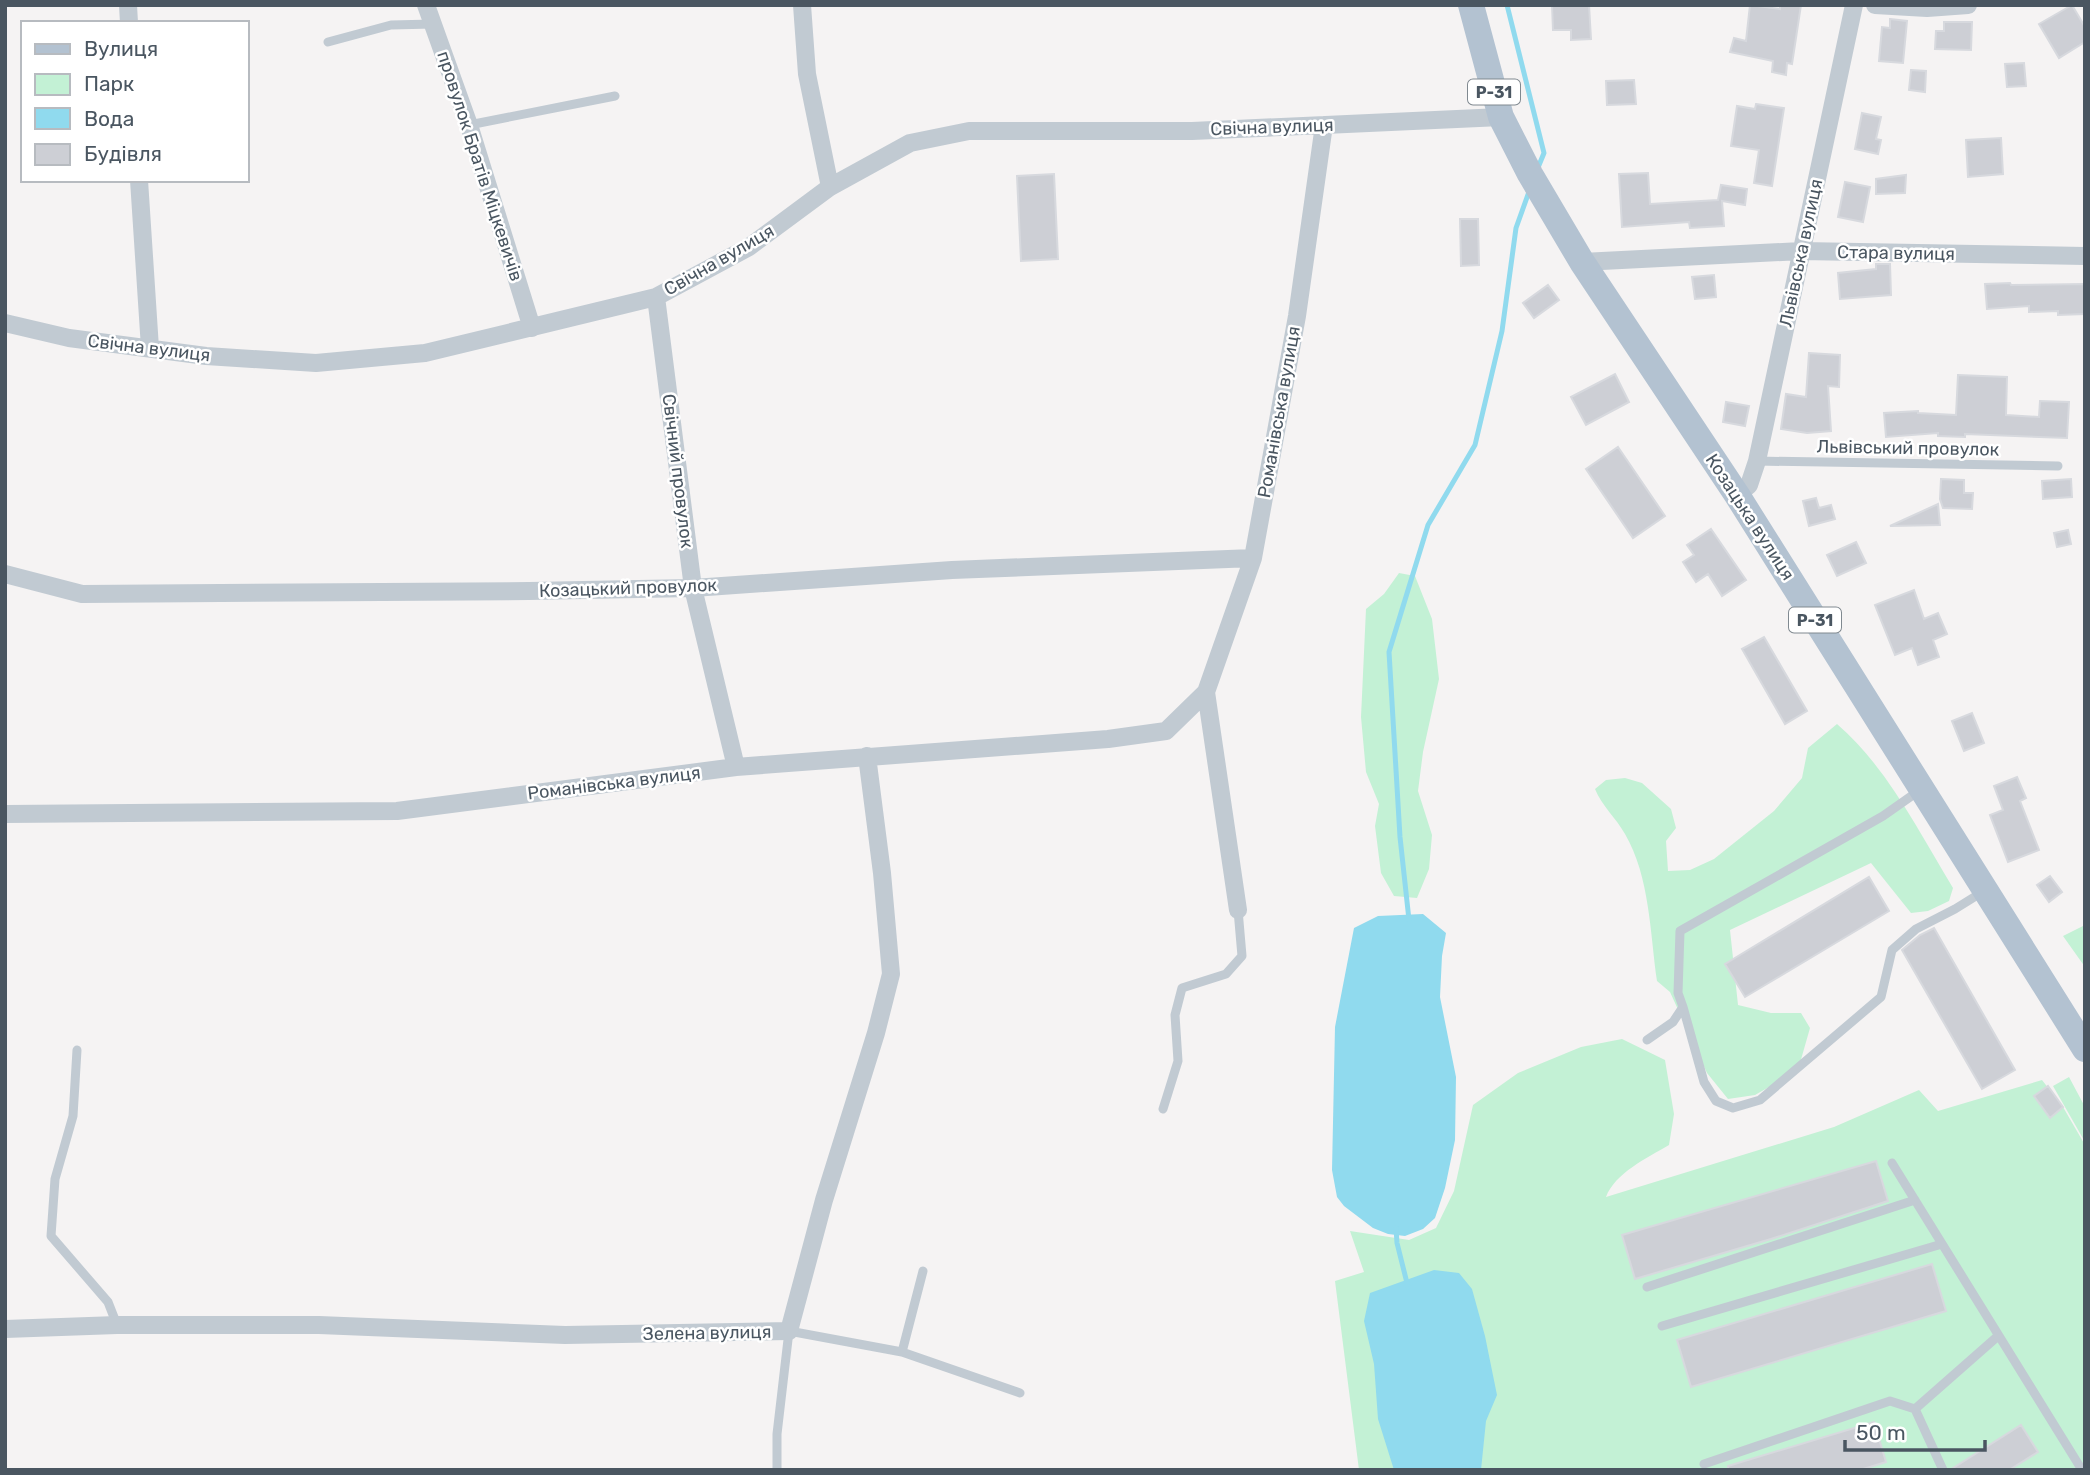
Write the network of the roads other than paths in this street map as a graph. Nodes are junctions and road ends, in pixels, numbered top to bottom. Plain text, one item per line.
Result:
1 (426, 5) edge
2 (802, 5) edge
3 (1471, 5) edge
4 (1854, 5) edge
5 (1875, 5) edge
6 (1968, 5) edge
7 (433, 24) junction
8 (328, 42) dead end
9 (615, 96) dead end
10 (1501, 117) junction
11 (469, 125) junction
12 (1324, 125) junction
13 (139, 182) edge
14 (830, 187) junction
15 (1801, 251) junction
16 (2085, 256) edge
17 (1582, 262) junction
18 (656, 297) junction
19 (5, 323) edge
20 (532, 328) junction
21 (150, 348) junction
22 (1757, 461) junction
23 (2058, 466) dead end
24 (1737, 495) junction
25 (1253, 558) junction
26 (5, 574) edge
27 (693, 588) junction
28 (1206, 692) junction
29 (867, 756) junction
30 (736, 767) junction
31 (1921, 789) junction
32 (5, 814) edge
33 (1985, 890) junction
34 (1238, 910) joint
35 (1683, 1007) junction
36 (1647, 1040) dead end
37 (2085, 1049) edge
38 (77, 1050) dead end
39 (1163, 1110) dead end
40 (1892, 1163) dead end
41 (1915, 1200) junction
42 (1942, 1244) junction
43 (923, 1271) dead end
44 (1647, 1287) dead end
45 (117, 1325) junction
46 (1662, 1326) dead end
47 (5, 1329) edge
48 (789, 1331) junction
49 (1998, 1336) junction
50 (902, 1352) junction
51 (1020, 1393) dead end
52 (1915, 1409) junction
53 (1704, 1464) dead end
54 (777, 1470) edge
55 (1942, 1470) edge
56 (2082, 1470) edge

1 - 7 street, провулок Братів Міцкевичів
2 - 14 street
3 - 10 main road, Козацька вулиця / Р-31
4 - 15 street, Львівська вулиця
5 - 6 street
7 - 8 lane
7 - 11 street, провулок Братів Міцкевичів
9 - 11 lane
10 - 12 street, Свічна вулиця
10 - 17 main road, Козацька вулиця / Р-31
11 - 20 street, провулок Братів Міцкевичів
12 - 14 street, Свічна вулиця
12 - 25 street, Романівська вулиця
13 - 21 street
14 - 18 street, Свічна вулиця
15 - 16 street, Стара вулиця
15 - 17 street, Стара вулиця
15 - 22 street, Львівська вулиця
17 - 24 main road, Козацька вулиця / Р-31
18 - 20 street, Свічна вулиця
18 - 27 street, Свічний провулок
19 - 21 street, Свічна вулиця
20 - 21 street, Свічна вулиця
22 - 23 lane, Львівський провулок
22 - 24 street, Львівська вулиця
24 - 31 main road, Козацька вулиця / Р-31
25 - 27 street, Козацький провулок
25 - 28 street, Романівська вулиця
26 - 27 street, Козацький провулок
27 - 30 street, Свічний провулок
28 - 29 street, Романівська вулиця
28 - 34 street, Романівська вулиця
29 - 30 street, Романівська вулиця
29 - 48 street, Зелена вулиця
30 - 32 street, Романівська вулиця
31 - 33 main road, Козацька вулиця / Р-31
31 - 35 lane
33 - 35 lane
33 - 37 main road, Козацька вулиця / Р-31
34 - 39 lane
35 - 36 lane
38 - 45 lane
40 - 41 lane
41 - 42 lane
41 - 44 lane
42 - 46 lane
42 - 49 lane
43 - 50 lane
45 - 47 street, Зелена вулиця
45 - 48 street, Зелена вулиця
48 - 50 lane
48 - 54 lane
49 - 52 lane
49 - 56 lane
50 - 51 lane
52 - 53 lane
52 - 55 lane

